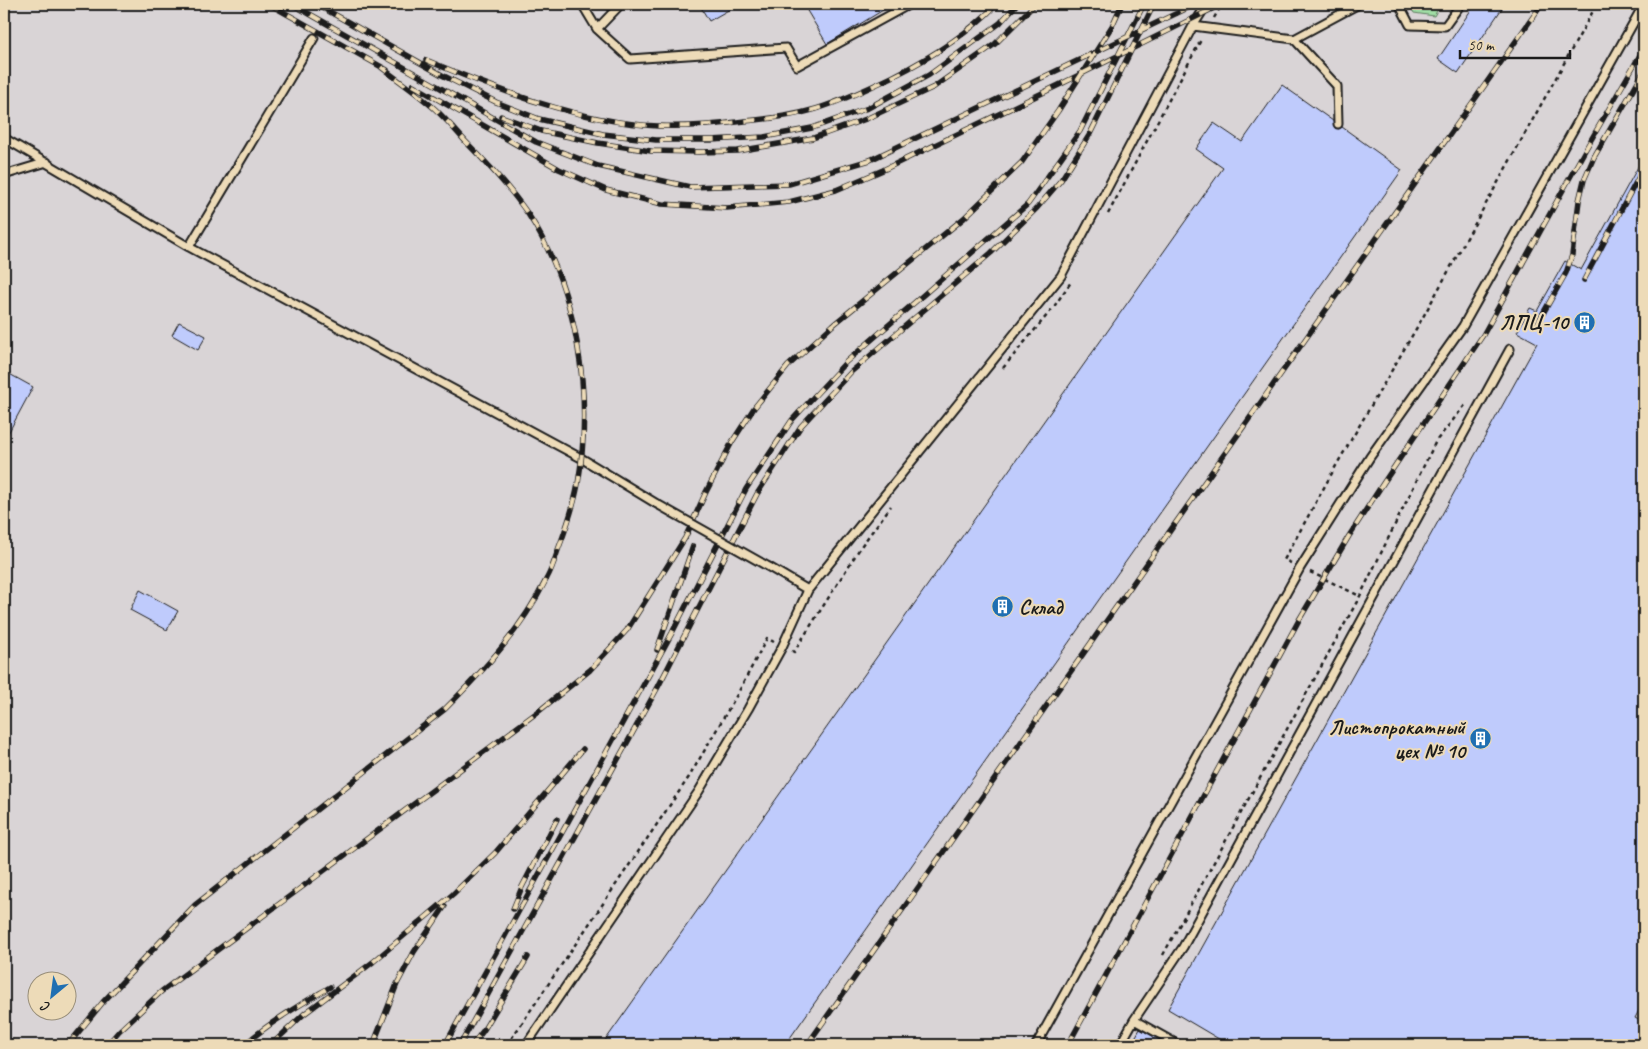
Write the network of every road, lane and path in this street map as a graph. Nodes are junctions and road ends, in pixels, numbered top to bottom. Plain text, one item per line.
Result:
1 (582, 4) edge
2 (621, 4) edge
3 (910, 4) edge
4 (1207, 4) edge
5 (1359, 4) edge
6 (1399, 4) edge
7 (1461, 4) edge
8 (1596, 4) edge
9 (1644, 4) edge
10 (1192, 26) junction
11 (597, 29) junction
12 (314, 38) dead end
13 (1294, 39) junction
14 (1338, 124) dead end
15 (4, 138) edge
16 (47, 162) junction
17 (4, 175) edge
18 (189, 247) junction
19 (1510, 349) dead end
20 (1470, 397) dead end
21 (1300, 568) junction
22 (808, 590) junction
23 (1360, 596) junction
24 (1163, 956) dead end
25 (1134, 1020) junction
26 (526, 1045) edge
27 (1036, 1045) edge
28 (1120, 1045) edge
29 (1179, 1045) edge

1 - 11 lane
2 - 11 lane
3 - 11 lane
4 - 10 lane
5 - 13 lane
6 - 7 lane
8 - 21 path
9 - 21 lane
10 - 13 lane
10 - 22 lane
12 - 18 lane
13 - 14 lane
15 - 16 lane
16 - 17 lane
16 - 18 lane
18 - 22 lane, bridge
19 - 25 lane
20 - 23 path
21 - 23 path
21 - 27 lane
22 - 26 lane
23 - 24 path
25 - 28 lane
25 - 29 lane

